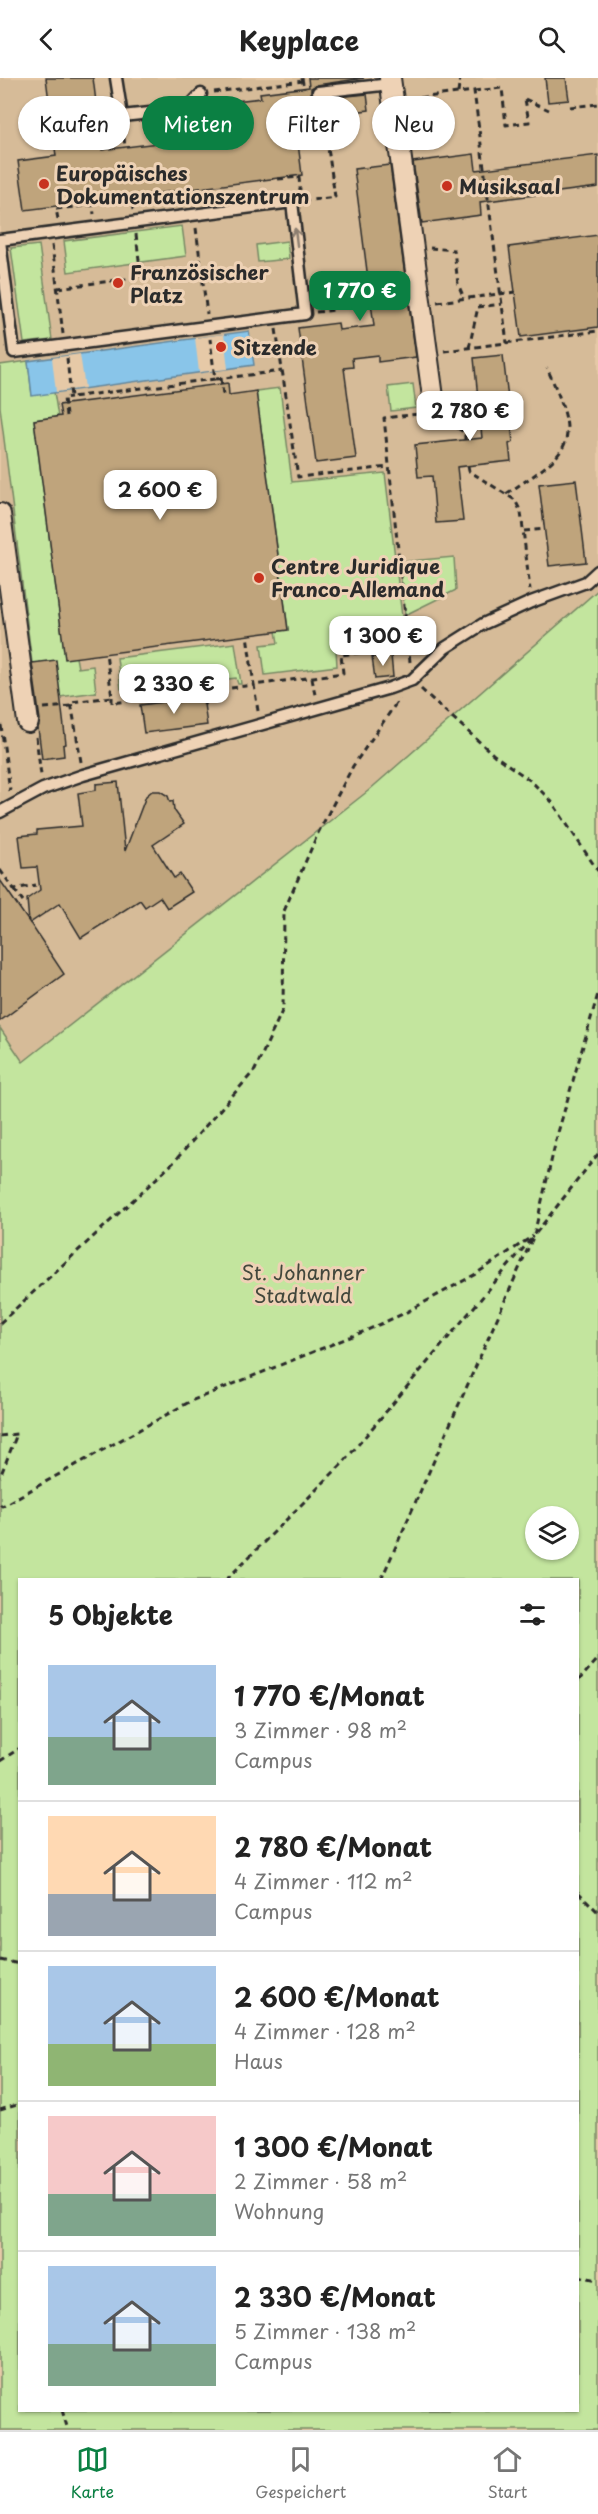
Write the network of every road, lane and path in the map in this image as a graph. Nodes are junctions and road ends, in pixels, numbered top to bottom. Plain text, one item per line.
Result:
1 (116, 78) edge
2 (460, 78) edge
3 (302, 80) edge
4 (392, 88) edge
5 (474, 91) junction
6 (318, 92) dead end
7 (458, 93) junction
8 (201, 94) joint
9 (119, 96) edge
10 (598, 104) edge
11 (570, 107) dead end
12 (549, 110) dead end
13 (130, 115) edge
14 (279, 187) dead end
15 (131, 196) dead end
16 (93, 205) dead end
17 (132, 206) dead end
18 (195, 215) junction
19 (135, 223) junction
20 (55, 233) junction
21 (0, 240) edge
22 (413, 247) junction
23 (201, 269) junction
24 (141, 277) junction
25 (58, 288) junction
26 (515, 292) dead end
27 (501, 293) junction
28 (464, 298) junction
29 (420, 304) junction
30 (502, 304) junction
31 (336, 310) dead end
32 (306, 314) junction
33 (275, 318) junction
34 (209, 331) junction
35 (598, 331) edge
36 (507, 343) junction
37 (469, 348) junction
38 (66, 350) junction
39 (427, 353) junction
40 (547, 368) dead end
41 (282, 370) junction
42 (221, 378) junction
43 (215, 379) junction
44 (224, 395) dead end
45 (71, 397) junction
46 (435, 412) junction
47 (66, 416) dead end
48 (465, 440) dead end
49 (468, 466) dead end
50 (389, 467) junction
51 (506, 494) junction
52 (0, 513) edge
53 (545, 529) dead end
54 (524, 531) junction
55 (598, 571) edge
56 (6, 598) edge
57 (531, 602) junction
58 (247, 635) dead end
59 (408, 647) junction
60 (106, 653) dead end
61 (312, 677) junction
62 (412, 680) junction
63 (254, 685) junction
64 (208, 691) junction
65 (112, 697) junction
66 (204, 705) dead end
67 (72, 706) junction
68 (43, 708) dead end
69 (317, 709) junction
70 (0, 725) edge
71 (260, 725) junction
72 (32, 729) joint
73 (80, 755) dead end
74 (39, 759) dead end
75 (9, 785) dead end
76 (0, 812) edge
77 (0, 870) edge
78 (598, 871) edge
79 (36, 885) dead end
80 (14, 889) junction
81 (23, 901) dead end
82 (598, 994) edge
83 (598, 1154) edge
84 (534, 1235) junction
85 (0, 1323) edge
86 (0, 1436) edge
87 (0, 1477) edge
88 (0, 1504) edge
89 (228, 1578) edge
90 (382, 1578) edge
91 (598, 1659) edge
92 (579, 1680) edge
93 (18, 1749) edge
94 (0, 1761) edge
95 (579, 1893) edge
96 (598, 1912) edge
97 (0, 1960) edge
98 (18, 1964) edge
99 (18, 2105) edge
100 (0, 2110) edge
101 (579, 2276) edge
102 (598, 2280) edge
103 (63, 2412) edge
104 (69, 2430) edge

1 - 9 lane
2 - 7 path
3 - 8 path
3 - 14 path
4 - 6 lane
4 - 7 path
4 - 22 street
5 - 7 path
5 - 12 path
5 - 27 path
8 - 13 lane
10 - 11 path
15 - 17 path
16 - 20 path
18 - 19 lane
18 - 23 path
32 -> 18 lane
19 - 20 lane
19 - 24 path
20 - 21 lane
20 - 25 path
21 - 38 lane
22 - 28 path
22 - 29 street
23 - 24 path
23 - 34 path
24 - 25 path
25 - 38 path
26 - 27 path
27 - 28 path
27 - 30 path
28 - 29 path
29 - 39 street
30 - 36 path
30 - 37 path
31 - 32 path
32 - 33 lane
33 - 34 lane
33 - 41 path
34 - 38 lane
34 - 43 path
35 - 36 path
36 - 37 path
37 - 39 path
38 - 45 path
39 - 46 street
40 - 51 path
41 - 42 path
41 - 50 path
42 - 43 path
42 - 44 path
43 - 45 path
45 - 47 path
46 - 48 path
46 - 50 path
49 - 51 path
50 - 59 path
51 - 54 path
52 - 56 street
53 - 54 path
54 - 57 path
55 - 57 lane
56 - 72 street
57 - 62 lane
58 - 63 path
59 - 61 path
59 - 62 path
60 - 65 path
61 - 63 path
61 - 69 path
62 - 69 lane
62 - 78 path
62 - 85 path
63 - 64 path
63 - 71 path
64 - 65 path
64 - 66 path
65 - 67 path
67 - 68 path
67 - 73 path
69 - 71 lane
70 - 75 path
71 - 76 lane
72 - 74 path
77 - 80 path
79 - 80 path
80 - 81 path
82 - 84 path
83 - 84 path
84 - 88 path
84 - 89 path
84 - 90 path
86 - 87 path
91 - 92 path
93 - 94 path
95 - 96 path
97 - 98 path
99 - 100 path
101 - 102 path
103 - 104 path

